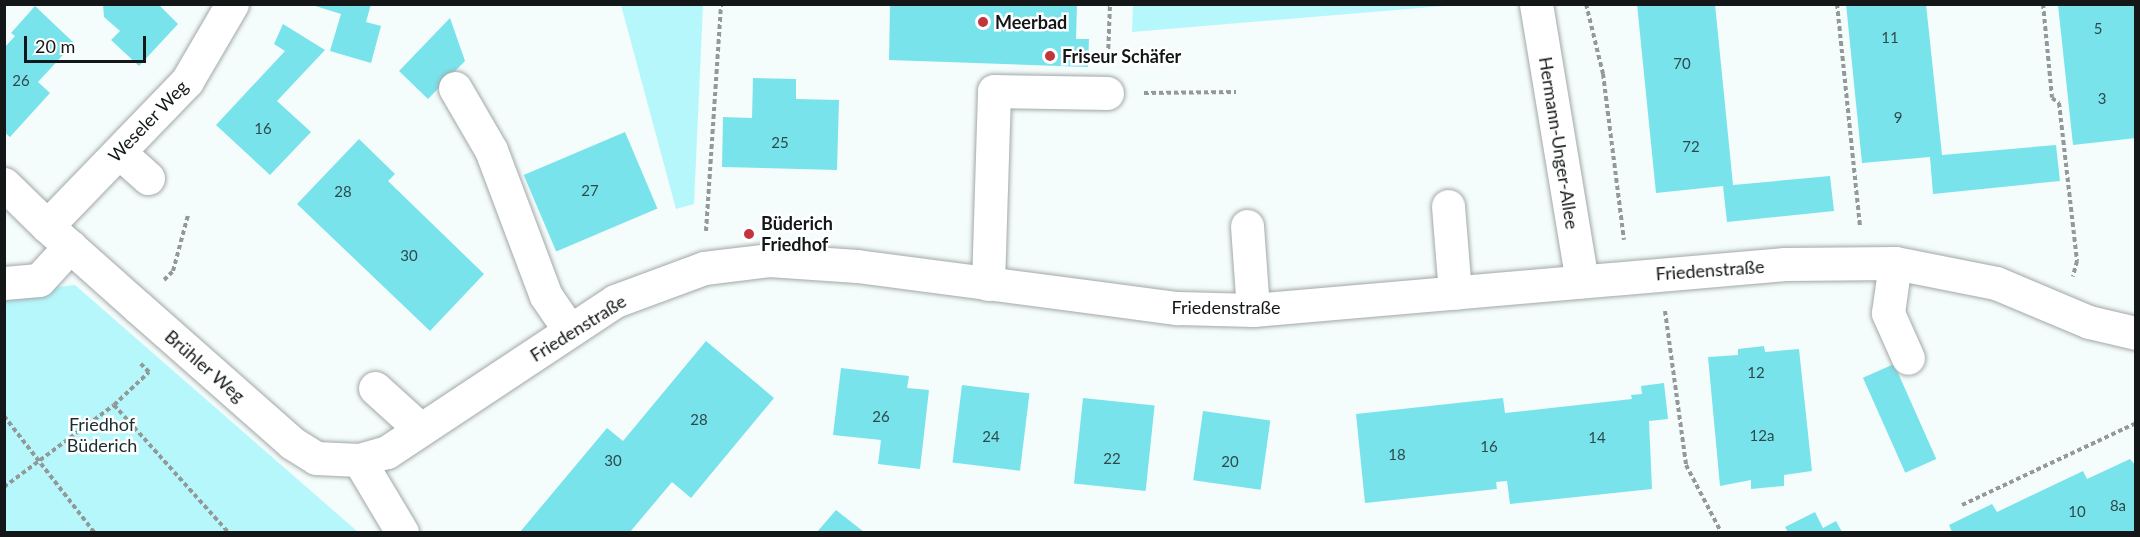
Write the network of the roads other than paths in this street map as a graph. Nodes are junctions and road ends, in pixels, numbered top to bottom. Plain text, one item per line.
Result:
1 (232, 4) edge
2 (1536, 4) edge
3 (455, 88) dead end
4 (1107, 93) road end
5 (119, 152) junction
6 (148, 178) dead end
7 (4, 184) edge
8 (1448, 206) dead end
9 (1247, 226) dead end
10 (59, 236) junction
11 (1879, 264) junction
12 (1582, 281) junction
13 (4, 283) edge
14 (988, 284) junction
15 (1455, 293) junction
16 (1253, 310) junction
17 (570, 331) junction
18 (2136, 333) edge
19 (1908, 358) dead end
20 (375, 388) dead end
21 (420, 429) junction
22 (359, 460) junction
23 (402, 532) edge

1 - 5 street, Weseler Weg
2 - 12 street, Hermann-Unger-Allee
3 - 17 street
4 - 14 street
5 - 6 street
5 - 10 street, Weseler Weg
7 - 10 street, Brühler Weg
8 - 15 street
9 - 16 street
10 - 13 street, Weseler Weg
10 - 22 street, Brühler Weg
11 - 12 street, Friedenstraße
11 - 18 street, Friedenstraße
11 - 19 street
12 - 15 street, Friedenstraße
14 - 16 street, Friedenstraße
14 - 17 street, Friedenstraße
15 - 16 street, Friedenstraße
17 - 21 street, Friedenstraße
20 - 21 street
21 - 22 street, Friedenstraße
22 - 23 street

